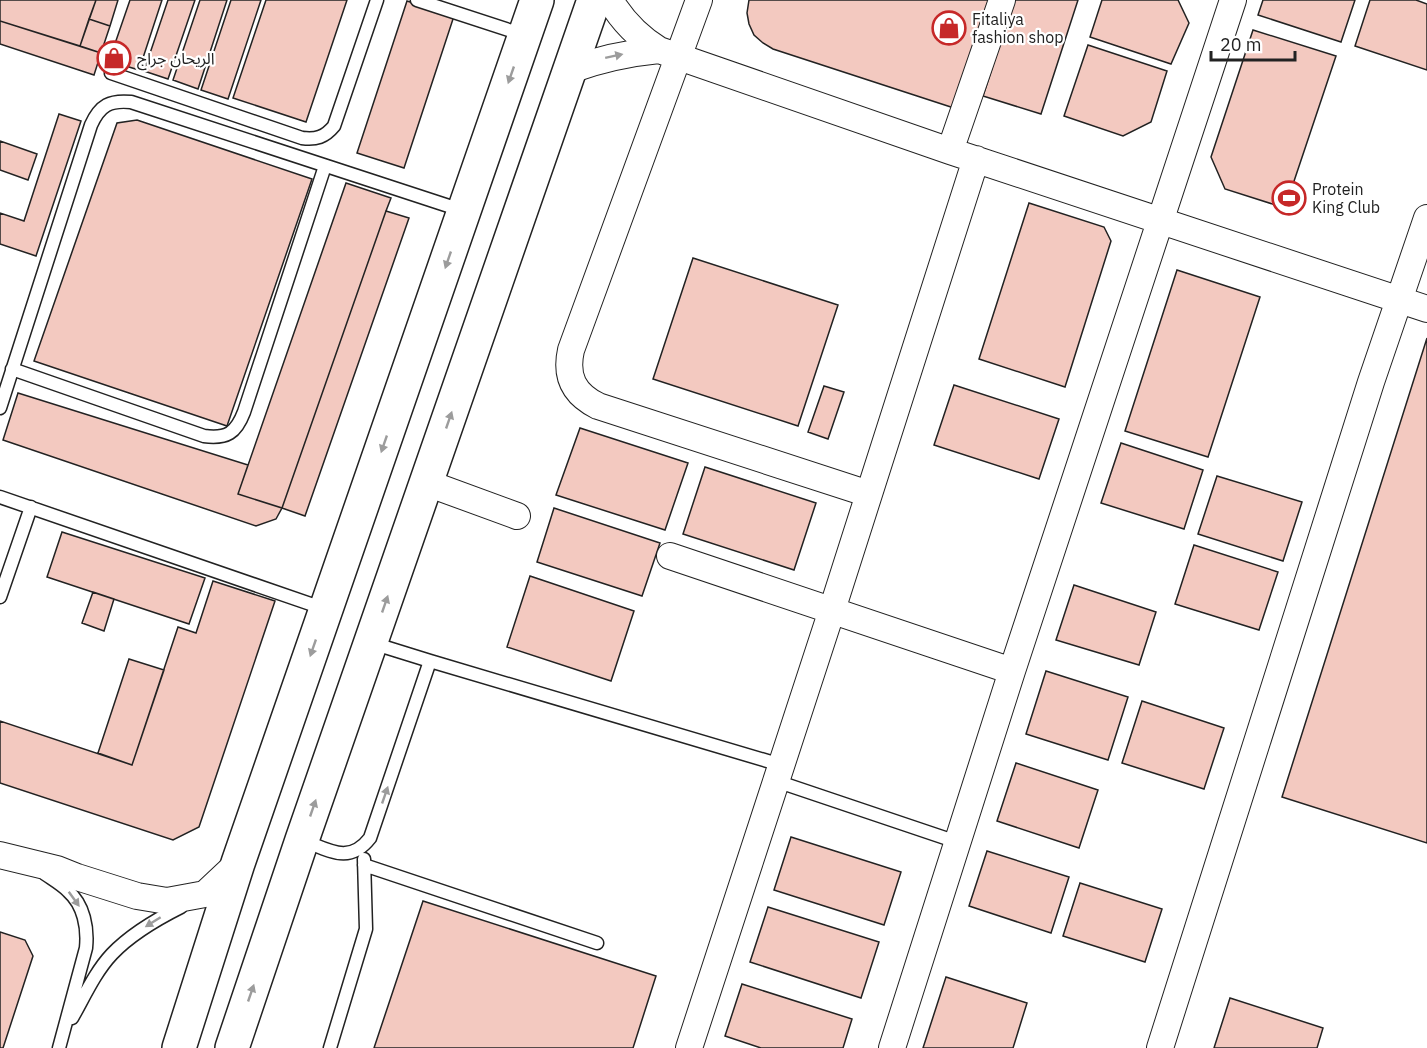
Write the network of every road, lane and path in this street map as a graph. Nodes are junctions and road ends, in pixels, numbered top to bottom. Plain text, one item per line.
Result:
1 (377, 0) edge
2 (417, 0) edge
3 (537, 0) edge
4 (594, 0) edge
5 (610, 0) edge
6 (699, 0) edge
7 (1002, 0) edge
8 (1233, 0) edge
9 (525, 35) junction
10 (668, 54) junction
11 (570, 70) junction
12 (111, 73) dead end
13 (950, 151) junction
14 (976, 159) junction
15 (326, 166) junction
16 (465, 212) junction
17 (1427, 218) edge
18 (1160, 221) junction
19 (1400, 300) junction
20 (1427, 309) edge
21 (12, 369) junction
22 (0, 408) edge
23 (427, 483) junction
24 (869, 494) junction
25 (0, 497) edge
26 (31, 507) junction
27 (517, 516) dead end
28 (670, 556) dead end
29 (0, 597) edge
30 (326, 610) junction
31 (832, 610) junction
32 (371, 643) junction
33 (430, 661) junction
34 (1012, 671) junction
35 (779, 773) junction
36 (302, 840) junction
37 (957, 842) junction
38 (364, 846) junction
39 (0, 855) edge
40 (29, 862) junction
41 (238, 863) junction
42 (364, 865) junction
43 (205, 894) junction
44 (597, 943) dead end
45 (63, 1035) junction
46 (58, 1048) edge
47 (179, 1048) edge
48 (232, 1048) edge
49 (330, 1048) edge
50 (689, 1048) edge
51 (892, 1048) edge
52 (1160, 1048) edge

1 - 12 lane
2 - 9 lane
3 - 9 main road
4 - 11 main road
5 - 10 street
6 - 10 street
7 - 13 street
8 - 18 street
9 -> 16 main road
11 -> 10 street
10 - 13 street
10 - 24 street
23 -> 11 main road
13 - 14 street
14 - 18 street
14 - 24 street
15 - 16 lane
15 - 21 lane
15 - 21 lane
16 -> 30 main road
17 - 19 street
18 - 19 street
18 - 34 street
19 - 20 street
19 - 52 street
21 - 22 lane
23 - 27 street
32 -> 23 main road
24 - 31 street
25 - 26 lane
26 - 29 lane
26 - 30 lane
28 - 31 street
30 -> 41 main road
31 - 34 street
31 - 35 street
32 - 33 lane
36 -> 32 main road
33 - 35 lane
38 -> 33 lane
34 - 37 street
35 - 37 lane
35 - 50 street
36 - 38 lane
48 -> 36 main road
37 - 51 street
38 - 42 lane
39 - 40 street
40 - 43 street
40 -> 45 lane
41 - 43 street
41 - 47 main road
42 - 44 lane
42 - 49 lane
43 -> 45 lane
45 - 46 lane

